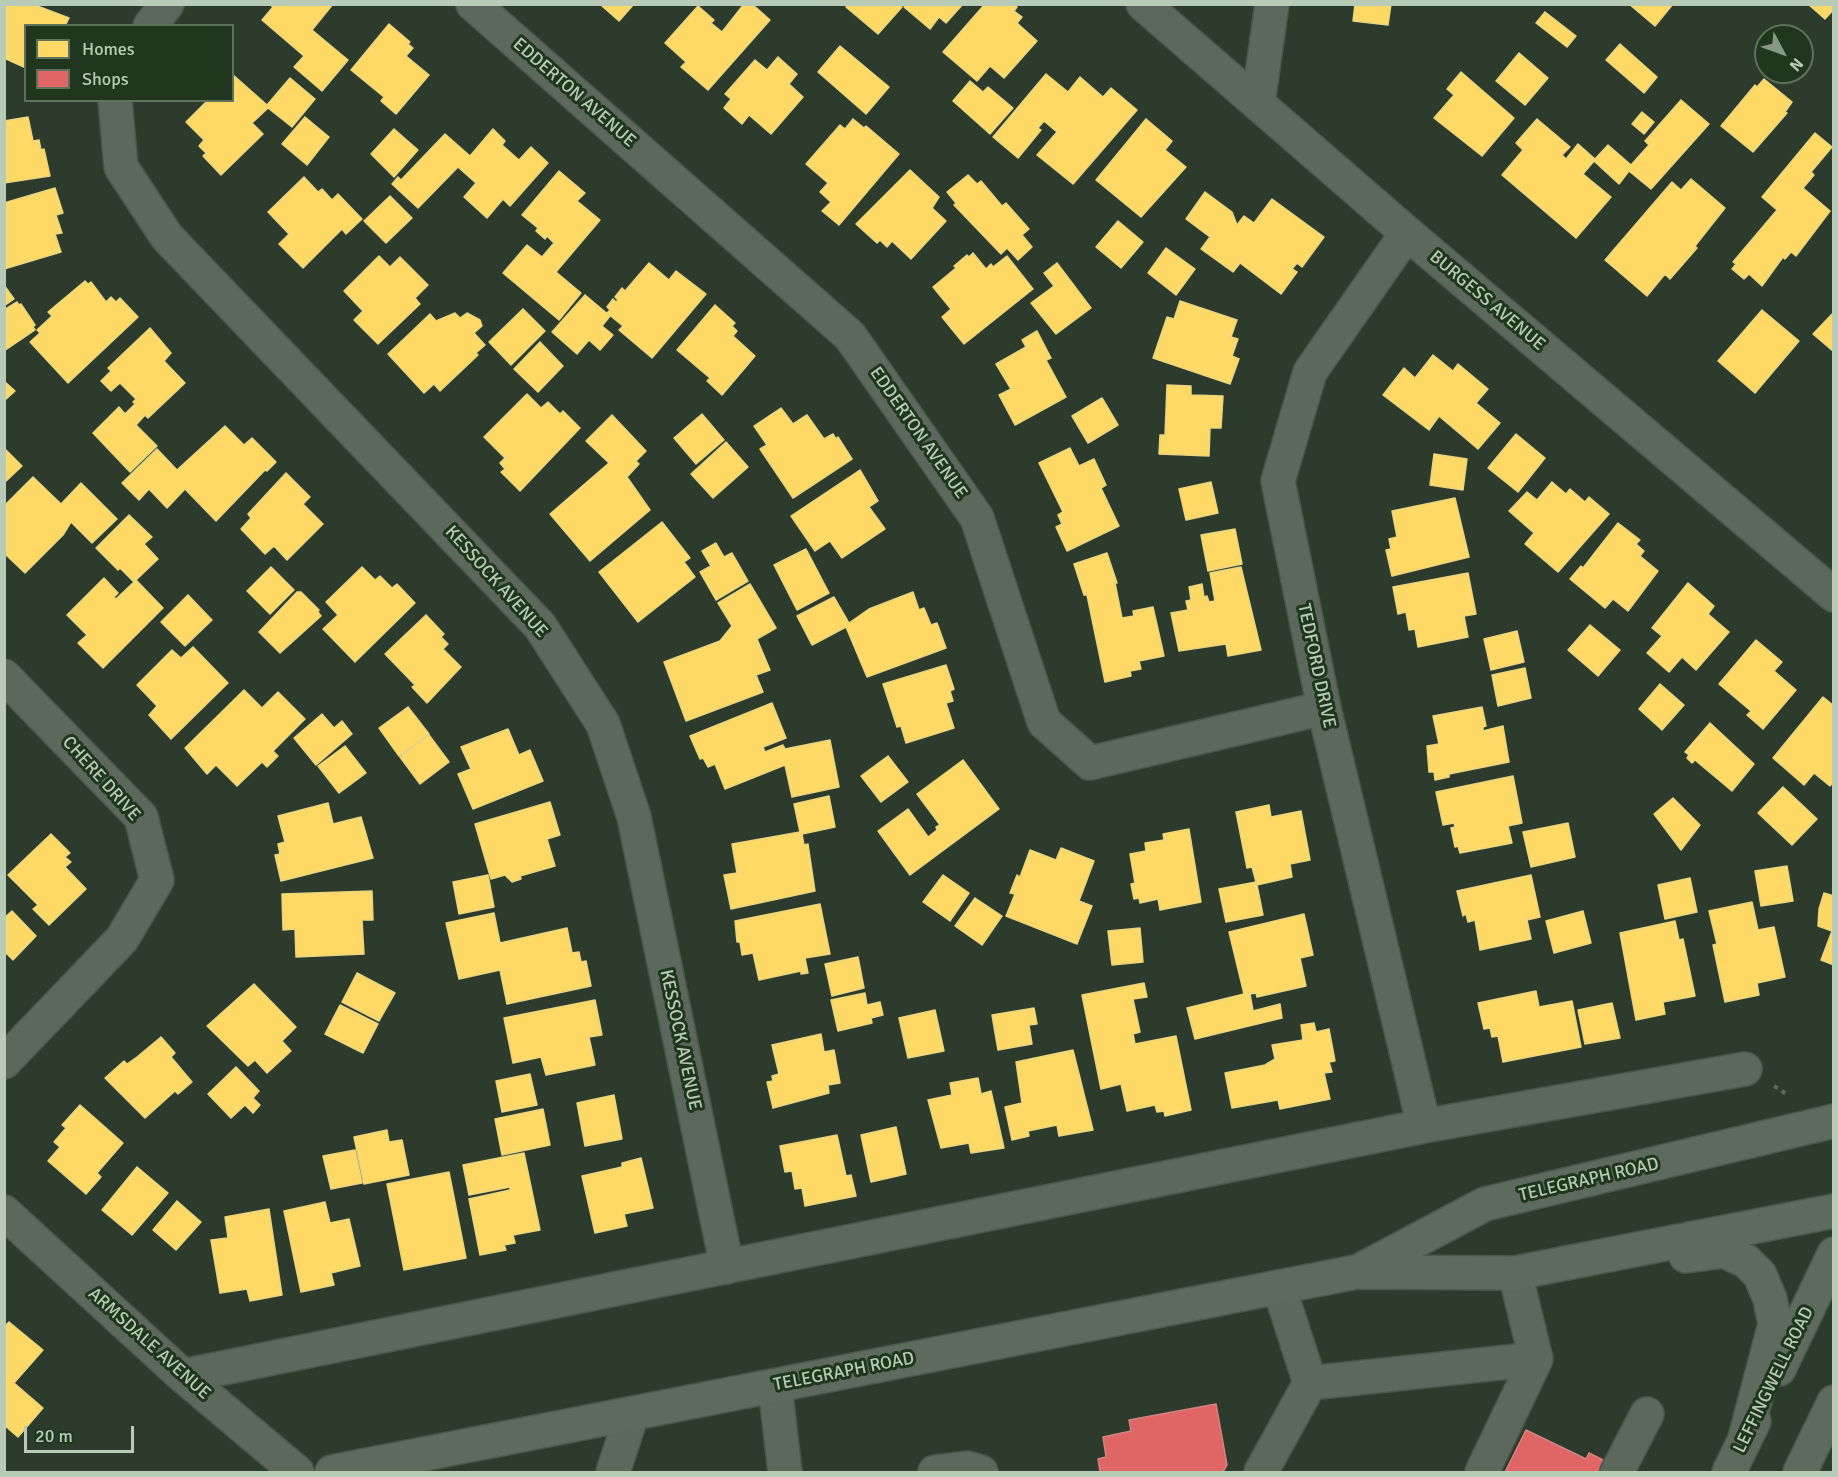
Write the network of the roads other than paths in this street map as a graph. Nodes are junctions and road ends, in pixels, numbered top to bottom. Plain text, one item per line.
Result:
1 (167, 4) edge
2 (473, 4) edge
3 (1143, 4) edge
4 (1272, 4) edge
5 (152, 24) edge
6 (115, 102) edge
7 (1258, 103) junction
8 (1407, 233) junction
9 (1833, 595) edge
10 (4, 676) edge
11 (1324, 708) junction
12 (4, 1062) edge
13 (1745, 1069) road end
14 (1833, 1121) edge
15 (1424, 1126) junction
16 (1833, 1211) edge
17 (4, 1212) edge
18 (1833, 1254) edge
19 (1561, 1264) junction
20 (727, 1267) junction
21 (1356, 1272) junction
22 (1515, 1273) junction
23 (1279, 1287) junction
24 (1536, 1359) junction
25 (183, 1376) junction
26 (1310, 1383) junction
27 (775, 1386) junction
28 (1833, 1402) edge
29 (632, 1414) junction
30 (1647, 1414) dead end
31 (1744, 1442) junction
32 (297, 1473) edge
33 (332, 1473) edge
34 (613, 1473) edge
35 (785, 1473) edge
36 (935, 1473) edge
37 (981, 1473) edge
38 (1261, 1473) edge
39 (1482, 1473) edge
40 (1617, 1473) edge
41 (1729, 1473) edge
42 (1800, 1473) edge

1 - 5 street
2 - 11 street, EDDERTON AVENUE
3 - 7 street, BURGESS AVENUE
4 - 7 street
6 - 20 street, KESSOCK AVENUE
7 - 8 street, BURGESS AVENUE
8 - 9 street, BURGESS AVENUE
8 - 11 street, TEDFORD DRIVE
10 - 12 street, CHERE DRIVE
11 - 15 street, TEDFORD DRIVE
13 - 15 street
14 - 21 main road, TELEGRAPH ROAD
15 - 20 street
16 - 19 main road, TELEGRAPH ROAD
17 - 25 street, ARMSDALE AVENUE
18 - 31 main road, LEFFINGWELL ROAD
19 - 22 main road, TELEGRAPH ROAD
19 - 31 main road
20 - 25 street
21 - 22 main road, TELEGRAPH ROAD
21 - 23 main road, TELEGRAPH ROAD
22 - 24 street
23 - 26 street
23 - 27 main road, TELEGRAPH ROAD
24 - 26 street
24 - 39 street
25 - 32 street, ARMSDALE AVENUE
26 - 38 street
27 - 29 main road, TELEGRAPH ROAD
27 - 35 street
28 - 42 main road
29 - 33 main road, TELEGRAPH ROAD
29 - 34 street
30 - 40 street
31 - 41 main road, LEFFINGWELL ROAD
36 - 37 street

